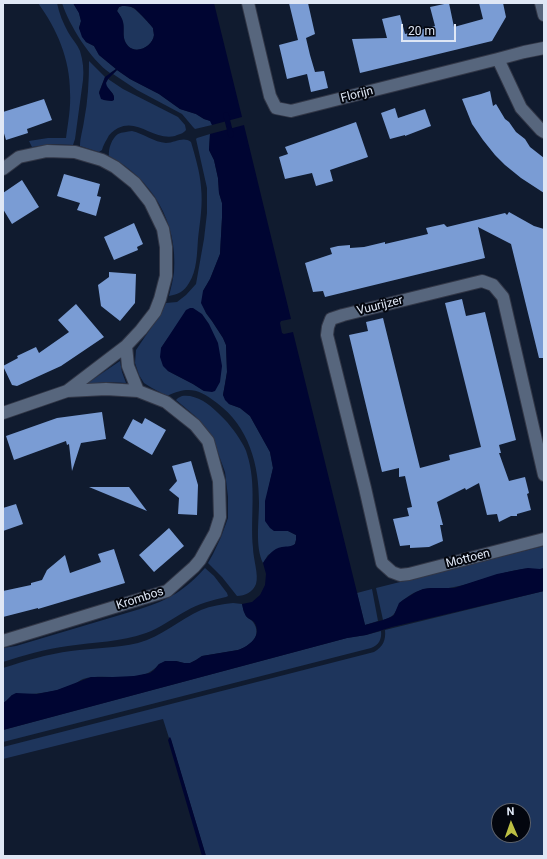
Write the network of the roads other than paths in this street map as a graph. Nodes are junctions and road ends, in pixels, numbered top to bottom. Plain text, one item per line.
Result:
1 (248, 3) edge
2 (541, 3) edge
3 (544, 15) edge
4 (544, 48) edge
5 (498, 59) junction
6 (544, 132) edge
7 (3, 169) edge
8 (126, 346) junction
9 (67, 391) junction
10 (138, 392) junction
11 (3, 413) edge
12 (544, 475) edge
13 (544, 540) edge
14 (392, 572) joint
15 (3, 641) edge

1 - 5 street, Florijn
2 - 3 street
4 - 5 street, Florijn
5 - 6 street
7 - 8 street, Krombos
8 - 9 street, Krombos
8 - 10 street
9 - 10 street, Krombos
9 - 11 street, Krombos
10 - 15 street, Krombos
12 - 14 street, Vuurijzer
13 - 14 street, Mottoen

